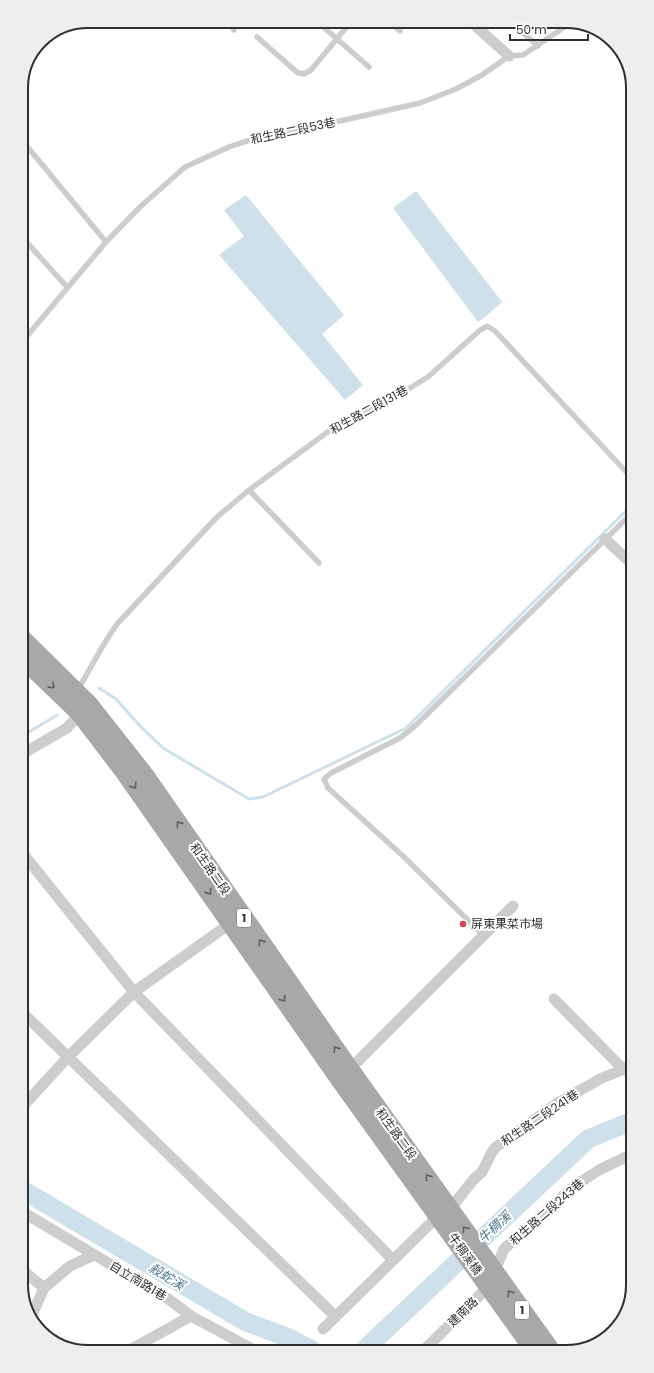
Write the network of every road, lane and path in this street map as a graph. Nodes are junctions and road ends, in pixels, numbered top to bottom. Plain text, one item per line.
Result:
1 (325, 28) edge
2 (346, 28) edge
3 (397, 28) edge
4 (478, 28) edge
5 (518, 28) edge
6 (562, 29) edge
7 (400, 31) dead end
8 (257, 37) dead end
9 (337, 39) junction
10 (538, 46) junction
11 (509, 56) junction
12 (368, 67) dead end
13 (28, 147) edge
14 (106, 242) junction
15 (28, 244) edge
16 (68, 287) junction
17 (28, 335) edge
18 (626, 472) edge
19 (248, 490) junction
20 (626, 519) edge
21 (605, 539) junction
22 (626, 558) edge
23 (319, 563) dead end
24 (28, 645) edge
25 (28, 663) edge
26 (78, 703) junction
27 (28, 751) edge
28 (28, 860) edge
29 (514, 906) dead end
30 (236, 919) junction
31 (484, 936) junction
32 (134, 992) junction
33 (554, 999) dead end
34 (28, 1018) edge
35 (68, 1057) junction
36 (626, 1066) edge
37 (626, 1069) edge
38 (345, 1074) junction
39 (28, 1101) edge
40 (626, 1157) edge
41 (28, 1215) edge
42 (443, 1216) junction
43 (94, 1255) junction
44 (393, 1260) junction
45 (28, 1275) edge
46 (490, 1281) junction
47 (44, 1288) junction
48 (34, 1310) edge
49 (191, 1316) junction
50 (336, 1316) junction
51 (323, 1329) dead end
52 (139, 1345) edge
53 (241, 1345) edge
54 (429, 1345) edge
55 (530, 1345) edge
56 (547, 1345) edge

1 - 9 lane
2 - 9 lane
3 - 7 lane
4 - 11 street
5 - 10 lane
6 - 10 lane, 和生路二段53巷
8 - 9 lane
9 - 12 lane
10 - 11 lane, 和生路二段53巷
11 - 14 lane, 和生路二段53巷
13 - 14 lane
14 - 16 lane, 和生路二段53巷
15 - 16 lane
16 - 17 lane, 和生路二段53巷
18 - 19 lane, 和生路二段131巷
19 - 23 lane
19 - 26 lane, 和生路二段131巷
20 - 21 lane
21 - 22 street
21 - 31 lane
24 - 26 main road, 和生路二段 / 1
25 -> 26 main road, 和生路二段 / 1
26 - 27 street
26 - 30 main road, 和生路二段 / 1
28 - 32 street
29 - 31 street
30 - 32 street
30 - 38 main road, 和生路二段 / 1
31 - 38 street
32 - 35 street
32 - 44 street
33 - 36 street
34 - 35 street
35 - 39 street
35 - 50 street
37 - 42 street, 和生路二段241巷
38 - 42 main road, 和生路二段 / 1
40 - 46 street, 和生路二段243巷
41 - 43 street, 自立南路1巷
42 - 44 street, 和生路二段241巷
42 - 46 main road, 牛稠溪橋 / 1
43 - 47 street
43 - 49 street, 自立南路1巷
44 - 50 street, 和生路二段241巷
45 - 47 street
46 - 54 street, 建南路
46 - 55 main road, 1
56 -> 46 main road, 1
47 - 48 street
49 - 52 street
49 - 53 street, 自立南路1巷
50 - 51 street, 和生路二段241巷

